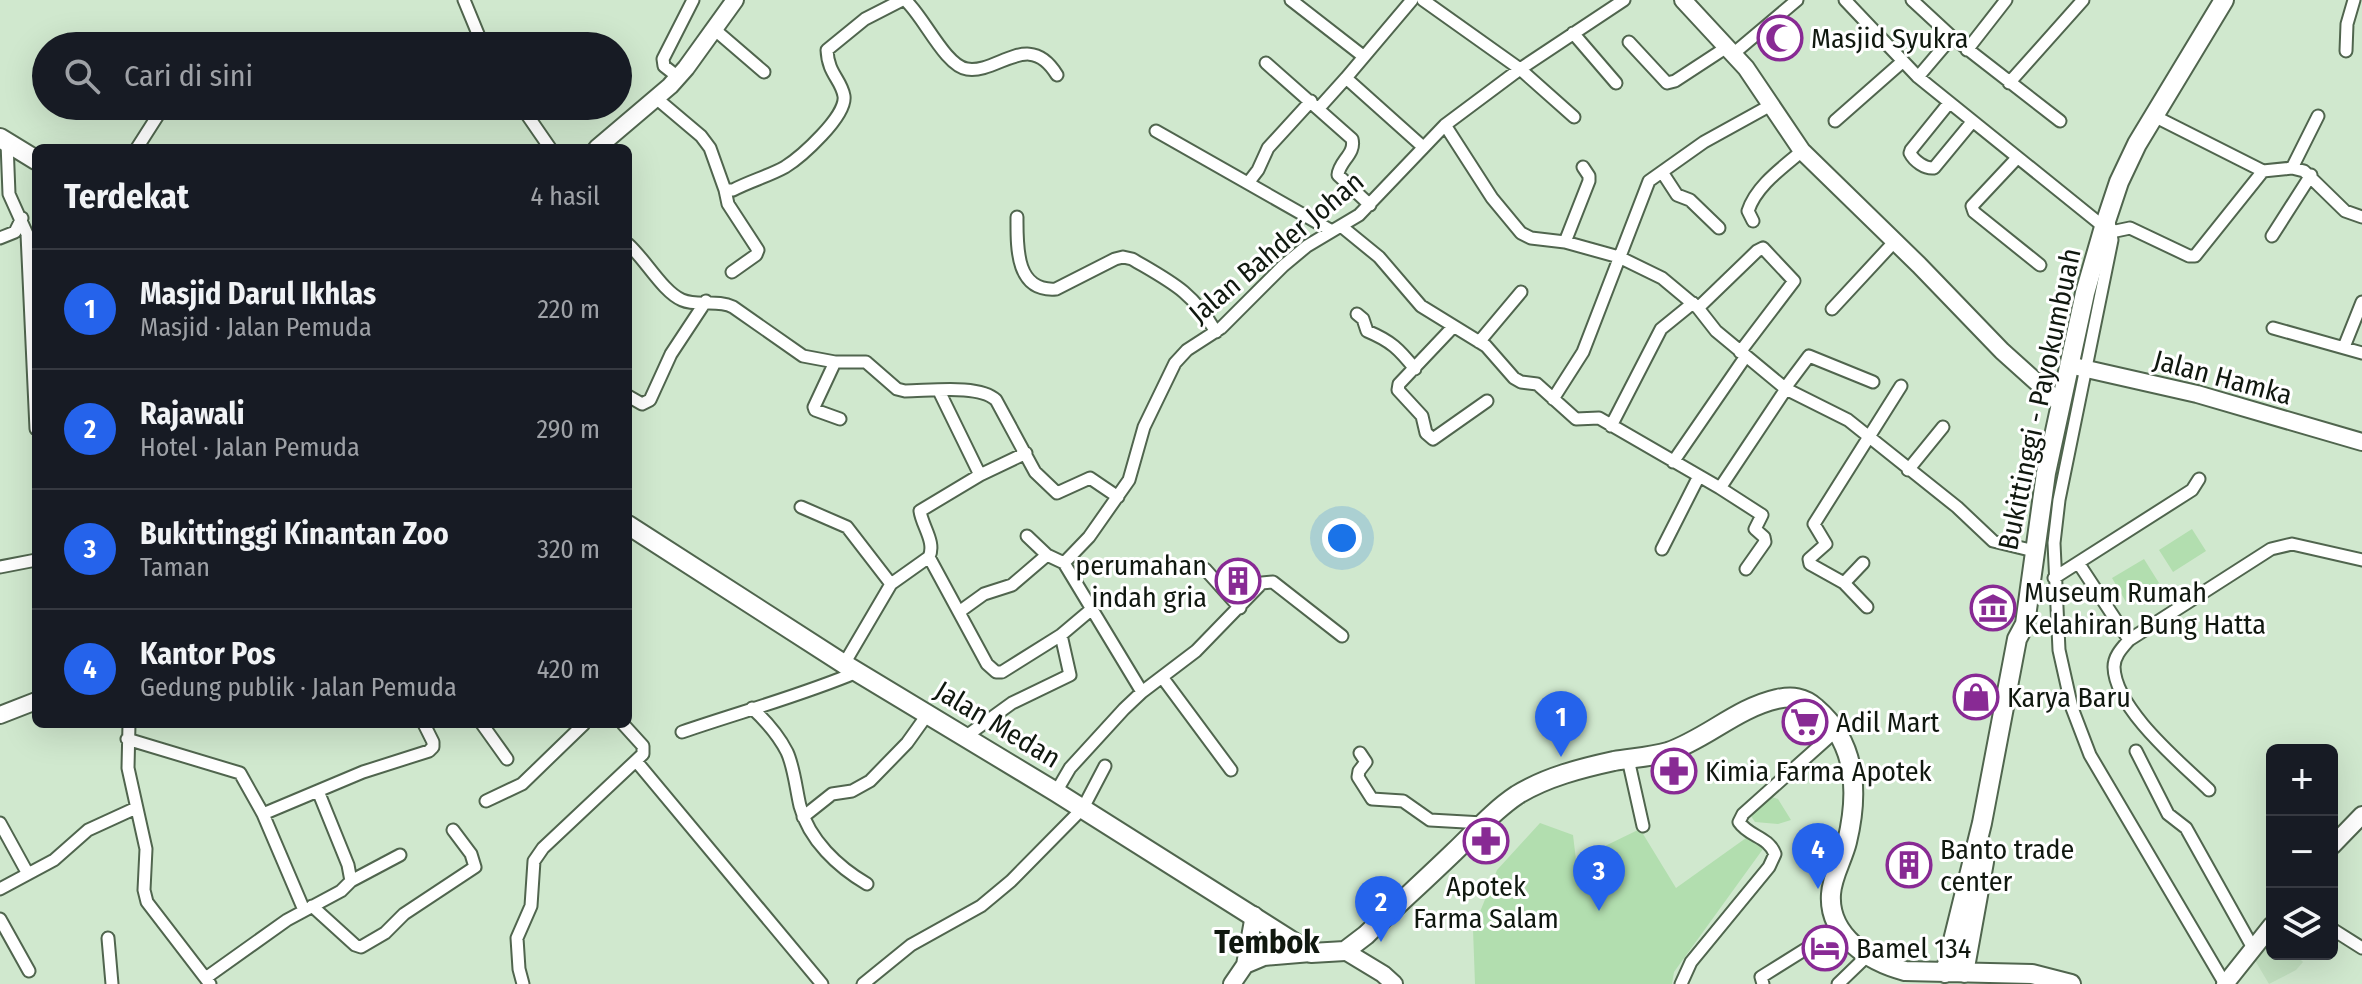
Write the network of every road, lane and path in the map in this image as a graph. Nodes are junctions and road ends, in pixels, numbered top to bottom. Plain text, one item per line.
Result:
1 (464, 0) edge
2 (693, 0) edge
3 (735, 0) edge
4 (903, 0) edge
5 (1291, 0) edge
6 (1412, 0) edge
7 (1423, 0) edge
8 (1624, 0) edge
9 (1683, 0) edge
10 (1797, 0) edge
11 (1845, 0) edge
12 (1912, 0) edge
13 (2006, 0) edge
14 (2083, 0) edge
15 (2224, 0) edge
16 (2358, 0) edge
17 (714, 29) junction
18 (477, 32) edge
19 (1573, 33) junction
20 (1952, 37) junction
21 (1629, 42) dead end
22 (1730, 50) junction
23 (1967, 50) junction
24 (2346, 51) dead end
25 (1363, 56) junction
26 (1902, 62) junction
27 (1266, 63) dead end
28 (1520, 69) junction
29 (764, 72) dead end
30 (1057, 75) dead end
31 (678, 77) junction
32 (1918, 77) junction
33 (1346, 78) junction
34 (1616, 83) dead end
35 (2009, 83) junction
36 (656, 98) junction
37 (1949, 103) junction
38 (1315, 105) junction
39 (1771, 105) junction
40 (2154, 116) junction
41 (2318, 116) dead end
42 (632, 117) edge
43 (1574, 117) dead end
44 (155, 120) edge
45 (531, 120) edge
46 (629, 120) edge
47 (1835, 121) dead end
48 (2060, 121) dead end
49 (1972, 122) junction
50 (1445, 125) junction
51 (1156, 131) dead end
52 (4, 140) edge
53 (140, 144) edge
54 (547, 144) edge
55 (601, 144) edge
56 (1422, 146) junction
57 (1802, 151) junction
58 (32, 158) edge
59 (2017, 158) junction
60 (1583, 167) dead end
61 (2292, 168) junction
62 (2263, 171) junction
63 (1662, 172) junction
64 (2311, 175) junction
65 (1248, 183) junction
66 (725, 190) junction
67 (1370, 205) junction
68 (1017, 217) dead end
69 (2362, 217) edge
70 (22, 218) junction
71 (1753, 221) dead end
72 (2108, 225) junction
73 (1719, 228) dead end
74 (1337, 229) junction
75 (2272, 236) dead end
76 (0, 238) edge
77 (1895, 241) junction
78 (1565, 242) junction
79 (632, 249) edge
80 (1619, 257) junction
81 (2040, 265) dead end
82 (732, 272) dead end
83 (1521, 292) dead end
84 (706, 301) junction
85 (2362, 302) edge
86 (1696, 305) junction
87 (1832, 309) dead end
88 (1357, 314) dead end
89 (2273, 328) dead end
90 (1450, 330) junction
91 (1216, 332) junction
92 (32, 342) edge
93 (1479, 342) junction
94 (2344, 347) junction
95 (2362, 353) edge
96 (1743, 354) junction
97 (835, 362) junction
98 (2078, 367) junction
99 (1415, 369) junction
100 (1873, 382) dead end
101 (1901, 386) dead end
102 (1785, 388) junction
103 (939, 391) junction
104 (632, 398) edge
105 (1553, 399) junction
106 (1487, 401) dead end
107 (2061, 404) junction
108 (840, 419) dead end
109 (1611, 426) junction
110 (1943, 427) dead end
111 (1870, 438) junction
112 (2362, 442) edge
113 (1026, 453) junction
114 (1673, 462) junction
115 (1908, 470) junction
116 (980, 475) junction
117 (1699, 476) junction
118 (2199, 479) dead end
119 (1720, 488) junction
120 (1118, 497) junction
121 (801, 507) dead end
122 (632, 528) edge
123 (1027, 536) dead end
124 (1662, 549) dead end
125 (2033, 553) junction
126 (1047, 555) junction
127 (929, 557) junction
128 (2054, 559) junction
129 (2362, 560) edge
130 (32, 561) edge
131 (1064, 563) junction
132 (1863, 563) dead end
133 (2079, 564) junction
134 (0, 567) edge
135 (1205, 569) dead end
136 (1746, 569) dead end
137 (2054, 578) junction
138 (1844, 583) junction
139 (891, 584) junction
140 (2029, 598) junction
141 (2055, 598) junction
142 (1867, 607) dead end
143 (1093, 608) junction
144 (1240, 608) junction
145 (959, 612) junction
146 (1061, 635) junction
147 (1342, 636) dead end
148 (2129, 640) junction
149 (850, 668) junction
150 (1162, 677) junction
151 (1142, 692) junction
152 (32, 703) edge
153 (752, 708) junction
154 (0, 715) edge
155 (927, 715) junction
156 (128, 728) edge
157 (426, 728) edge
158 (485, 728) edge
159 (579, 728) edge
160 (627, 728) edge
161 (1836, 731) junction
162 (682, 732) dead end
163 (965, 737) junction
164 (127, 739) junction
165 (2136, 751) dead end
166 (1360, 753) dead end
167 (507, 759) dead end
168 (1628, 759) junction
169 (636, 761) junction
170 (1105, 766) dead end
171 (1231, 770) dead end
172 (2209, 790) dead end
173 (318, 791) junction
174 (1056, 792) junction
175 (486, 801) dead end
176 (136, 808) junction
177 (1083, 808) junction
178 (263, 814) junction
179 (2362, 815) edge
180 (803, 817) junction
181 (0, 823) edge
182 (1483, 823) junction
183 (1643, 826) dead end
184 (453, 830) dead end
185 (2338, 840) edge
186 (400, 855) dead end
187 (28, 874) junction
188 (351, 881) junction
189 (867, 884) dead end
190 (0, 889) edge
191 (308, 908) junction
192 (1254, 915) junction
193 (0, 919) edge
194 (1841, 927) junction
195 (2266, 932) edge
196 (2338, 932) edge
197 (108, 938) dead end
198 (2361, 945) edge
199 (2253, 948) junction
200 (1345, 951) junction
201 (1311, 953) junction
202 (1867, 956) junction
203 (1245, 965) junction
204 (29, 971) dead end
205 (1954, 973) junction
206 (208, 980) edge
207 (112, 984) edge
208 (523, 984) edge
209 (822, 984) edge
210 (863, 984) edge
211 (1232, 984) edge
212 (1394, 984) edge
213 (1681, 984) edge
214 (1763, 984) edge
215 (1838, 984) edge
216 (2071, 984) edge
217 (2225, 984) edge

1 - 18 street
2 - 31 street
3 - 17 street
4 - 30 street
4 - 66 street
5 - 25 street
6 - 25 street
7 - 28 street
8 - 19 street, Jalan Bahder Johan
9 - 22 street
10 - 22 street
11 - 26 street
12 - 20 street
13 - 23 street
14 - 35 street
15 - 40 main road, Bukittinggi - Payokumbuah
16 - 24 street
17 - 29 street
17 - 31 street
19 - 28 street, Jalan Bahder Johan
19 - 34 street
20 - 23 street
20 - 32 street
21 - 22 street
22 - 39 street
23 - 35 street
25 - 33 street
26 - 32 street
26 - 47 street
27 - 38 street
28 - 43 street
28 - 50 street, Jalan Bahder Johan
31 - 36 street
32 - 37 street
33 - 38 street
33 - 56 street
35 - 48 street
36 - 42 street
36 - 66 street
37 - 49 street
37 - 49 street
38 - 65 street
38 - 67 street
39 - 57 street
39 - 63 street
40 - 62 street
40 - 72 main road, Bukittinggi - Payokumbuah
41 - 61 street
44 - 53 street
45 - 54 street
46 - 55 street
49 - 59 street
50 - 56 street, Jalan Bahder Johan
50 - 78 street
51 - 65 street
52 - 58 main road
52 - 70 street
56 - 67 street, Jalan Bahder Johan
57 - 71 street
57 - 77 street
59 - 72 street
59 - 81 street
60 - 78 street
61 - 62 street
61 - 64 street
62 - 72 street
63 - 73 street
63 - 80 street
64 - 69 street
64 - 75 street
65 - 74 street
66 - 82 street
67 - 74 street, Jalan Bahder Johan
68 - 91 street
70 - 76 street
70 - 92 street
72 - 98 main road, Bukittinggi - Payokumbuah
74 - 90 street
74 - 91 street, Jalan Bahder Johan
77 - 87 street
77 - 107 street
78 - 80 street
79 - 84 street
80 - 86 street
80 - 105 street
83 - 93 street
84 - 97 street
84 - 104 street
85 - 94 street
86 - 96 street
86 - 96 street
86 - 109 street
88 - 99 street
89 - 94 street
90 - 93 street
90 - 99 street
91 - 120 street, Jalan Bahder Johan
93 - 105 street
94 - 95 street
96 - 102 street
96 - 114 street
97 - 103 street
97 - 108 street
98 - 107 main road, Bukittinggi - Payokumbuah
98 - 112 street, Jalan Hamka
98 - 128 street
99 - 106 street
100 - 102 street
101 - 111 street
102 - 111 street
102 - 119 street
103 - 113 street
103 - 116 street
105 - 109 street
107 - 125 main road, Bukittinggi - Payokumbuah
109 - 114 street
110 - 115 street
111 - 115 street
111 - 138 street
113 - 116 street
113 - 120 street
114 - 117 street
115 - 125 street
116 - 127 street
117 - 119 street
117 - 124 street
118 - 133 street
119 - 136 street
120 - 131 street, Jalan Bahder Johan
121 - 139 street
122 - 149 main road, Jalan Medan
123 - 126 street
125 - 128 street
125 - 140 main road, Bukittinggi - Payokumbuah
126 - 131 street
126 - 145 street
127 - 139 street
127 - 145 street
128 - 137 street
129 - 148 street
130 - 134 street
131 - 143 street
132 - 138 street
133 - 137 street
133 - 148 street
135 - 144 street
137 - 141 street
138 - 142 street
139 - 149 street
140 - 141 street
140 - 205 main road, Bukittinggi - Payokumbuah
141 - 217 street
143 - 146 street
143 - 151 street
144 - 147 street
144 - 150 street
145 - 146 street
146 - 163 street
148 - 172 street
149 - 153 street
149 - 155 main road, Jalan Medan
150 - 151 street
150 - 171 street
151 - 174 street
152 - 154 street
153 - 162 street
153 - 180 street
155 - 163 main road, Jalan Medan
155 - 180 street
156 - 164 street
157 - 173 street
158 - 167 street
159 - 175 street
160 - 169 street
161 - 168 main road
161 - 194 main road
161 - 213 street
163 - 174 main road, Jalan Medan
164 - 176 street
164 - 178 street
165 - 199 street
166 - 182 street
168 - 182 main road
168 - 183 street
169 - 208 street
169 - 209 street
170 - 177 street
173 - 178 street
173 - 188 street
174 - 177 main road, Jalan Medan
176 - 187 street
176 - 206 street
177 - 192 main road, Jalan Medan
177 - 210 street
178 - 191 street
179 - 185 street
180 - 189 street
181 - 187 street
182 - 200 main road
184 - 191 street
186 - 188 street
187 - 190 street
188 - 191 street
191 - 206 street
192 - 201 main road, Jalan Medan
192 - 203 street
193 - 204 street
194 - 202 main road
194 - 214 street
195 - 199 street
196 - 198 street
197 - 207 street
199 - 217 street
200 - 201 main road
200 - 212 street
201 - 203 street
202 - 205 main road
202 - 215 street
203 - 211 street
205 - 216 main road

